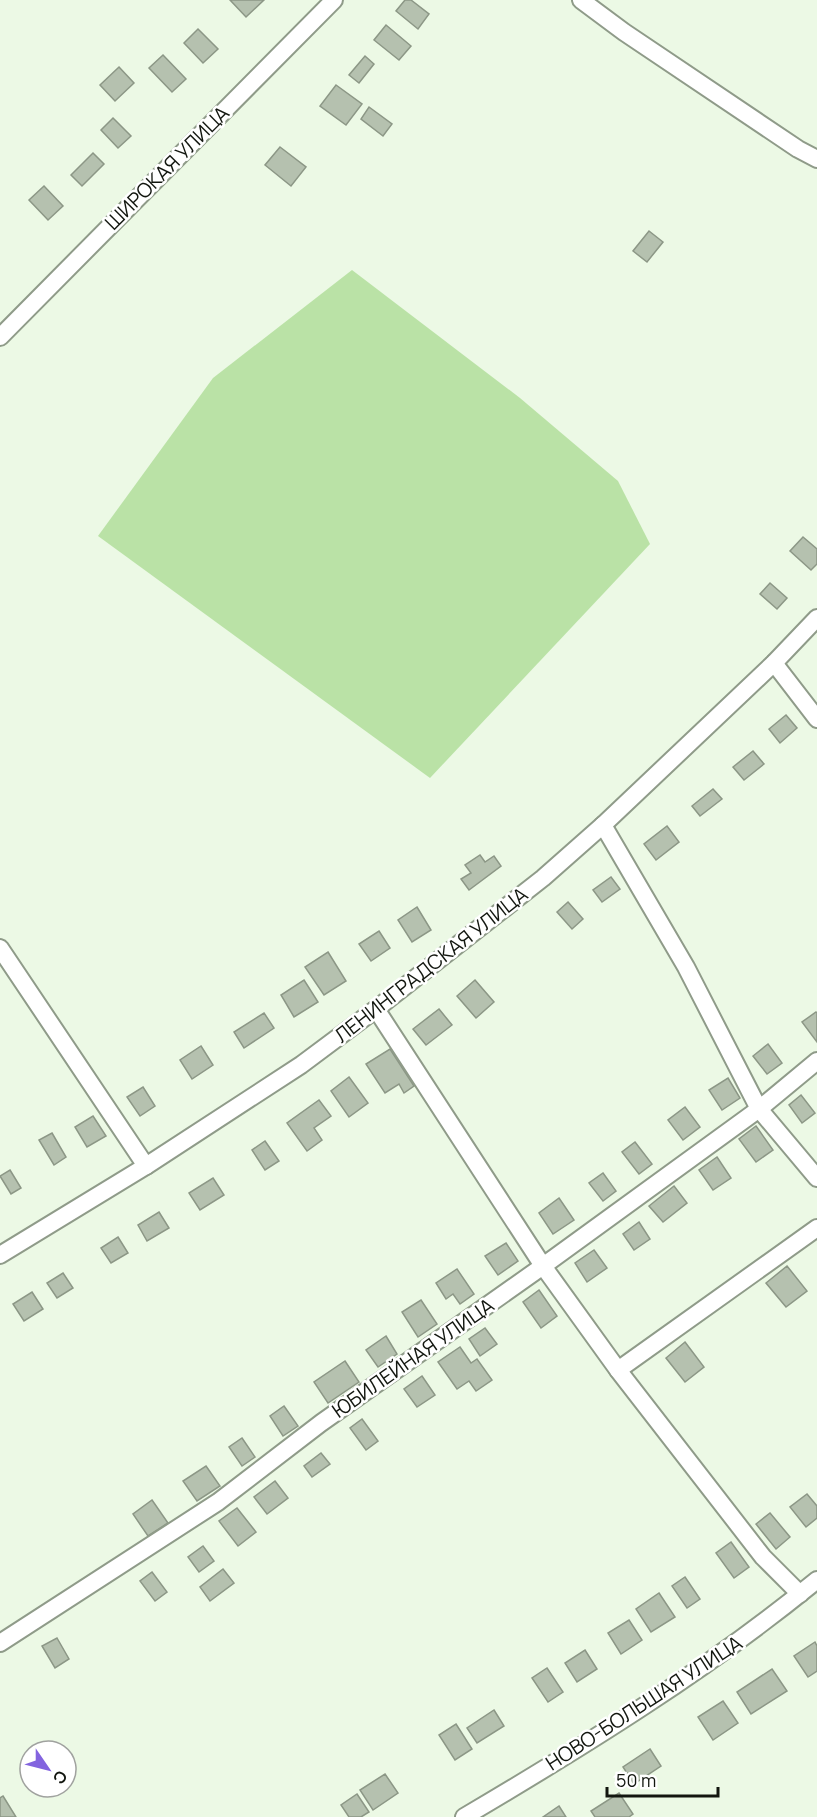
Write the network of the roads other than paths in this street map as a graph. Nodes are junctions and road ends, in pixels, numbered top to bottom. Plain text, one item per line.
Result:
1 (334, 0) edge
2 (581, 0) edge
3 (817, 159) edge
4 (0, 337) edge
5 (817, 618) edge
6 (774, 663) junction
7 (817, 719) edge
8 (603, 825) junction
9 (0, 948) edge
10 (376, 1009) junction
11 (817, 1062) edge
12 (759, 1109) junction
13 (146, 1166) junction
14 (817, 1178) edge
15 (817, 1228) edge
16 (0, 1256) edge
17 (543, 1266) junction
18 (618, 1370) junction
19 (817, 1580) edge
20 (800, 1594) junction
21 (0, 1643) edge
22 (464, 1817) edge

1 - 4 street, ШИРОКАЯ УЛИЦА
2 - 3 street
5 - 6 street, ЛЕНИНГРАДСКАЯ УЛИЦА
6 - 7 street
6 - 8 street, ЛЕНИНГРАДСКАЯ УЛИЦА
8 - 10 street, ЛЕНИНГРАДСКАЯ УЛИЦА
8 - 12 street
9 - 13 street
10 - 13 street, ЛЕНИНГРАДСКАЯ УЛИЦА
10 - 17 street
11 - 12 street, ЮБИЛЕЙНАЯ УЛИЦА
12 - 14 street
12 - 17 street, ЮБИЛЕЙНАЯ УЛИЦА
13 - 16 street, ЛЕНИНГРАДСКАЯ УЛИЦА
15 - 18 street
17 - 18 street
17 - 21 street, ЮБИЛЕЙНАЯ УЛИЦА
18 - 20 street
19 - 20 street, НОВО-БОЛЬШАЯ УЛИЦА
20 - 22 street, НОВО-БОЛЬШАЯ УЛИЦА

